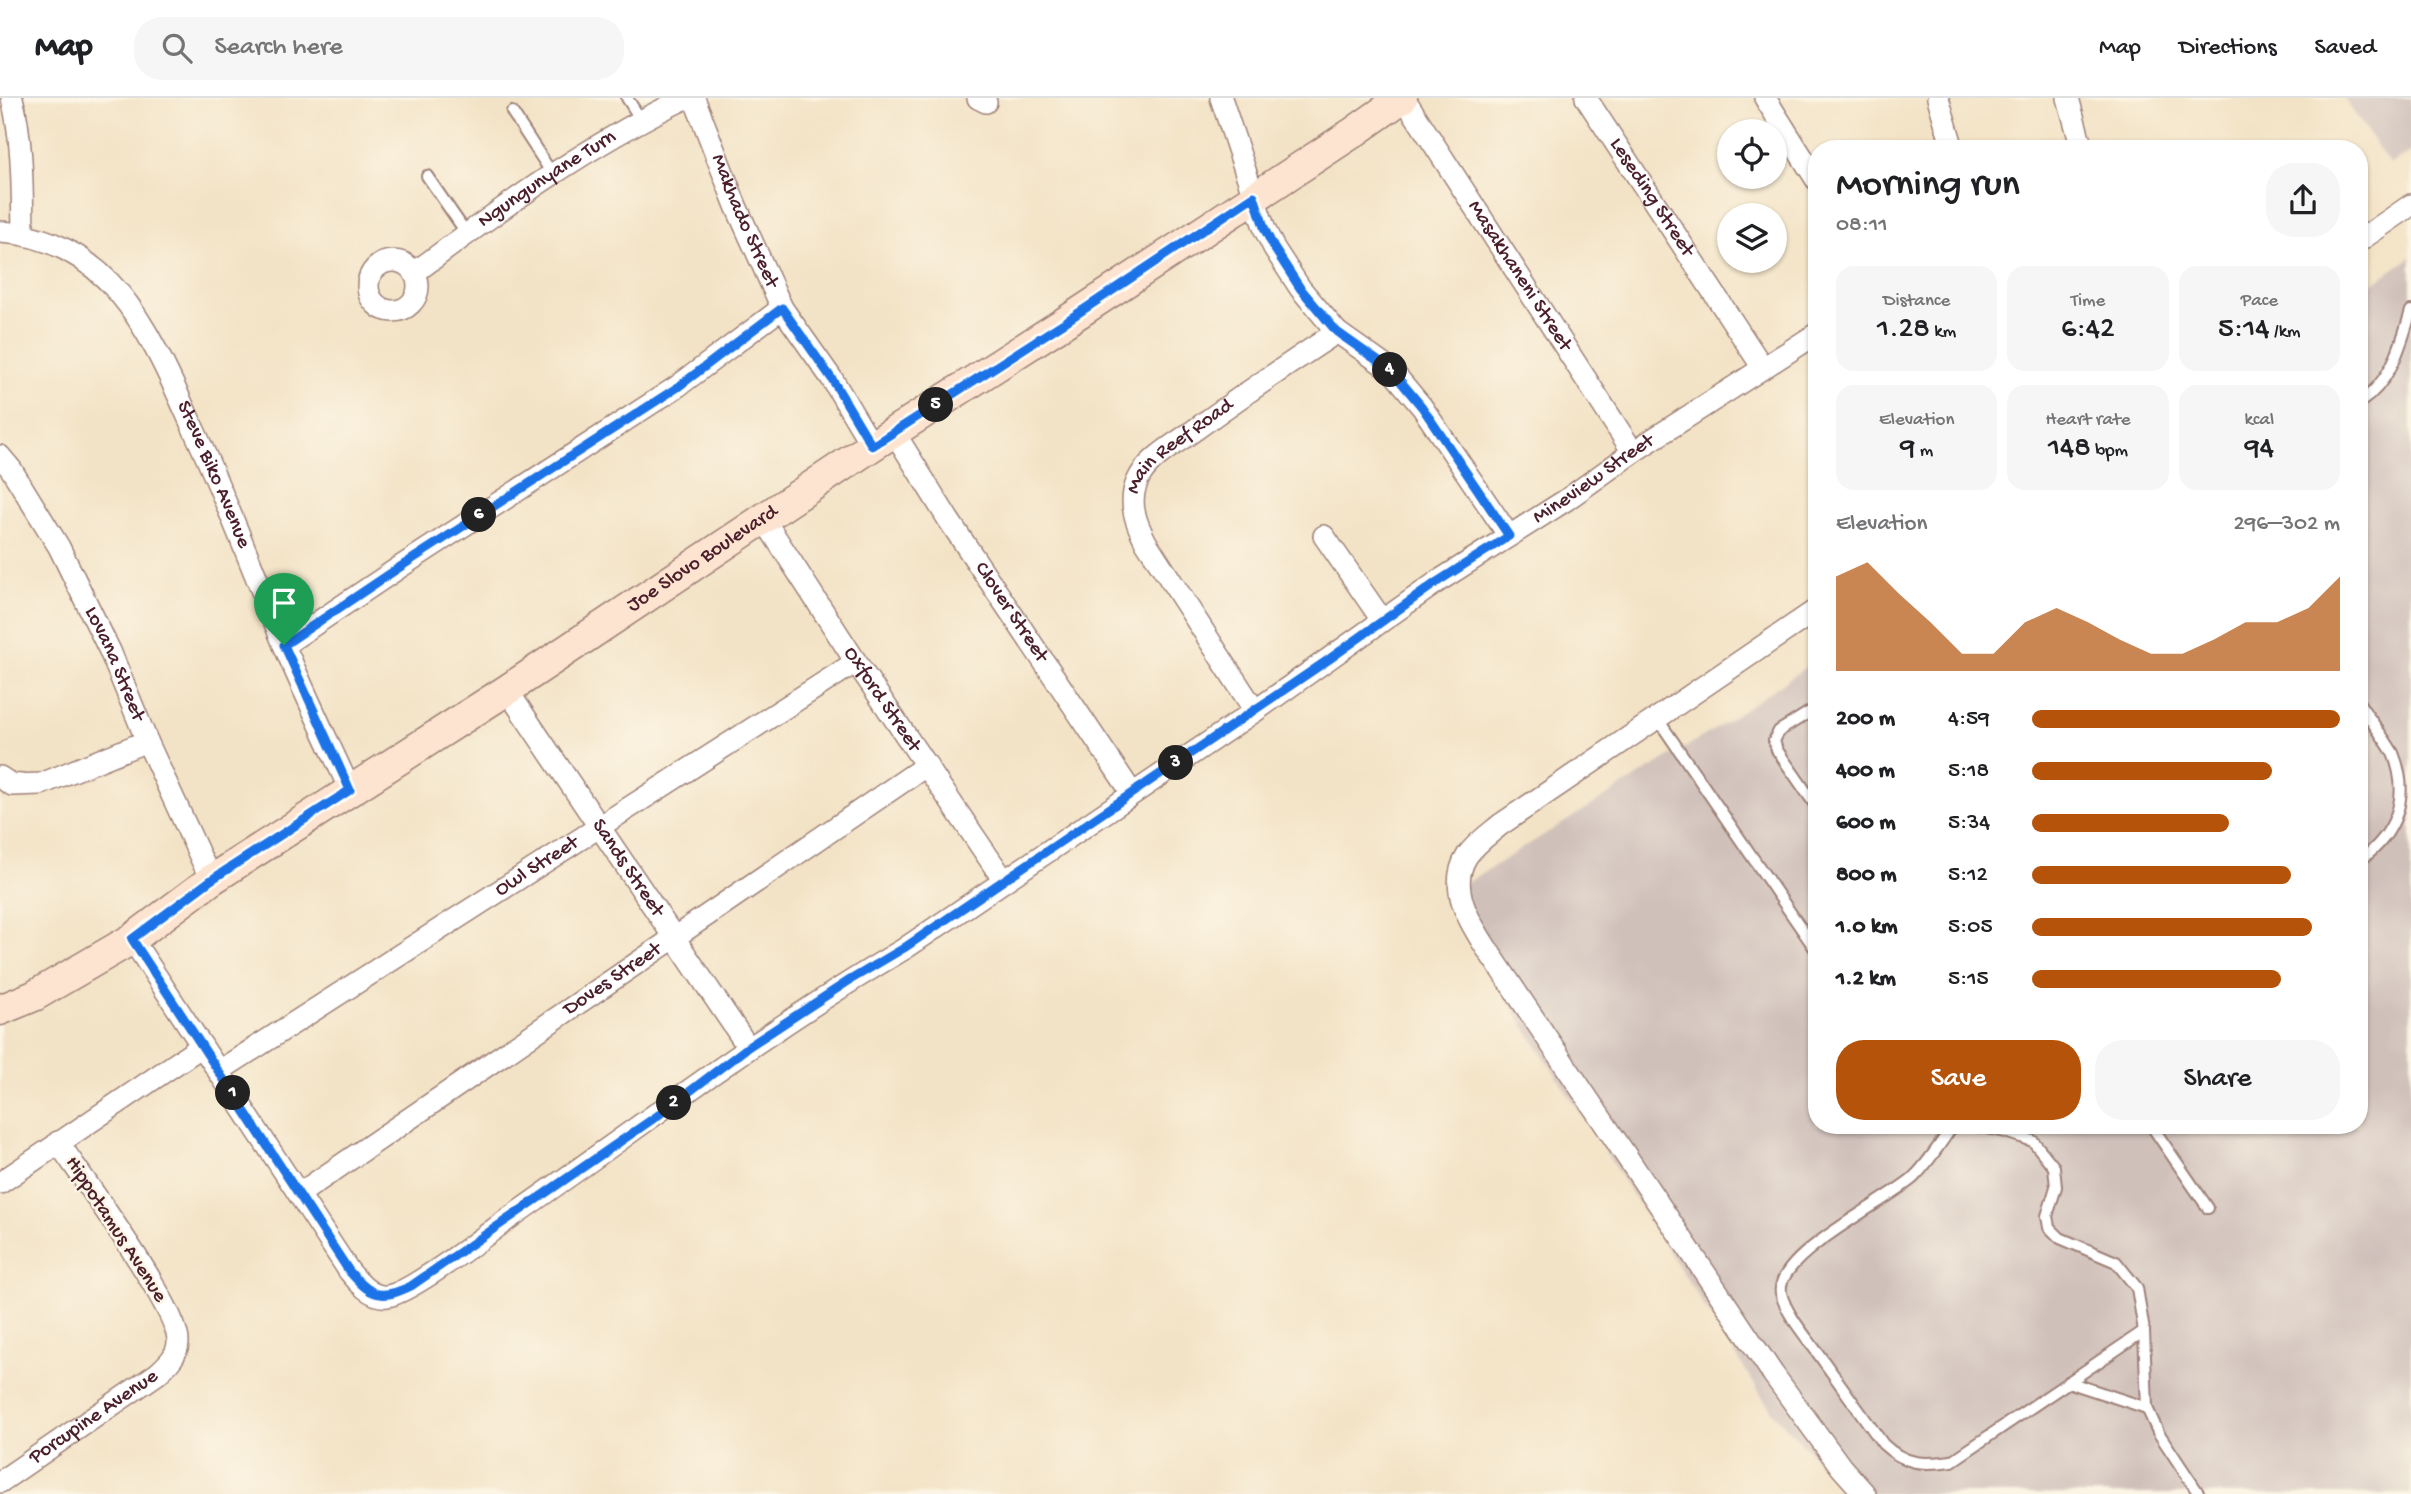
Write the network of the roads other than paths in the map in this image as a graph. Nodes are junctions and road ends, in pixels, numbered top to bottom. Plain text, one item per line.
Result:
1 (12, 98) edge
2 (627, 98) edge
3 (686, 98) edge
4 (695, 98) edge
5 (1221, 98) edge
6 (1403, 98) edge
7 (1586, 98) edge
8 (1765, 98) edge
9 (1938, 98) edge
10 (2068, 98) edge
11 (512, 112) dead end
12 (641, 120) junction
13 (1950, 140) edge
14 (2080, 140) edge
15 (1808, 166) edge
16 (553, 175) junction
17 (427, 176) dead end
18 (1254, 196) junction
19 (2411, 205) edge
20 (0, 232) edge
21 (23, 233) junction
22 (467, 234) junction
23 (2368, 235) edge
24 (414, 273) dead end
25 (782, 308) junction
26 (2411, 311) edge
27 (1337, 332) junction
28 (1808, 339) edge
29 (1763, 368) junction
30 (2368, 397) edge
31 (883, 439) junction
32 (1633, 452) junction
33 (0, 456) edge
34 (763, 518) junction
35 (1324, 536) dead end
36 (1509, 536) junction
37 (1808, 615) edge
38 (1382, 620) junction
39 (284, 645) junction
40 (856, 662) junction
41 (507, 690) junction
42 (1255, 711) junction
43 (1808, 714) edge
44 (2368, 716) edge
45 (1657, 718) junction
46 (147, 741) junction
47 (927, 765) junction
48 (0, 777) edge
49 (350, 790) junction
50 (1132, 793) junction
51 (1808, 795) edge
52 (599, 827) junction
53 (2368, 853) edge
54 (1003, 879) junction
55 (211, 880) junction
56 (674, 938) junction
57 (1808, 938) edge
58 (132, 939) junction
59 (0, 1010) edge
60 (202, 1045) junction
61 (748, 1047) junction
62 (219, 1071) junction
63 (1947, 1134) edge
64 (2012, 1134) edge
65 (2157, 1134) edge
66 (58, 1142) junction
67 (0, 1183) edge
68 (299, 1194) junction
69 (2208, 1208) dead end
70 (2144, 1331) junction
71 (178, 1345) joint
72 (2068, 1382) junction
73 (2147, 1408) junction
74 (0, 1482) edge
75 (1865, 1494) edge
76 (2199, 1494) edge

1 - 21 street
2 - 12 lane
3 - 12 street, Ngungunyane Turn
4 - 25 street, Makhado Street
5 - 18 street
6 - 18 street, Joe Slovo Boulevard
6 - 32 street, Masakhaneni Street
7 - 29 street, Leseding Street
8 - 15 street
9 - 13 street
10 - 14 street
11 - 16 lane
12 - 16 street, Ngungunyane Turn
16 - 22 street, Ngungunyane Turn
17 - 22 lane
18 - 27 street
18 - 31 street, Joe Slovo Boulevard
19 - 23 street
20 - 21 street, Steve Biko Avenue
21 - 39 street, Steve Biko Avenue
22 - 24 street, Ngungunyane Turn
25 - 31 street, Makhado Street
25 - 39 street
26 - 30 lane
27 - 36 street
27 - 42 street, Main Reef Road
28 - 29 street, Mineview Street
29 - 32 street, Mineview Street
31 - 34 street, Joe Slovo Boulevard
31 - 50 street, Clover Street
32 - 36 street, Mineview Street
33 - 46 street, Lovana Street
34 - 40 street, Oxford Street
34 - 41 street, Joe Slovo Boulevard
35 - 38 street
36 - 38 street, Mineview Street
37 - 45 street
38 - 42 street, Mineview Street
39 - 49 street, Steve Biko Avenue
40 - 47 street, Oxford Street
40 - 52 street, Owl Street
41 - 49 street, Joe Slovo Boulevard
41 - 52 street, Sands Street
42 - 50 street, Mineview Street
43 - 51 lane
44 - 53 lane
45 - 57 lane
45 - 75 street
46 - 48 street
46 - 55 street, Lovana Street
47 - 54 street, Oxford Street
47 - 56 street, Doves Street
49 - 55 street, Joe Slovo Boulevard
50 - 54 street, Mineview Street
52 - 56 street, Sands Street
52 - 62 street, Owl Street
54 - 61 street, Mineview Street
55 - 58 street, Joe Slovo Boulevard
56 - 61 street, Sands Street
56 - 68 street, Doves Street
58 - 59 street, Joe Slovo Boulevard
58 - 60 street
60 - 62 street
60 - 66 street
61 - 68 street, Mineview Street
62 - 68 street
63 - 72 lane
64 - 70 lane
65 - 69 lane
66 - 67 street, Hippotamus Avenue
66 - 71 street, Hippotamus Avenue
70 - 72 lane
70 - 73 lane
71 - 74 street, Porcupine Avenue
72 - 73 lane
73 - 76 lane

